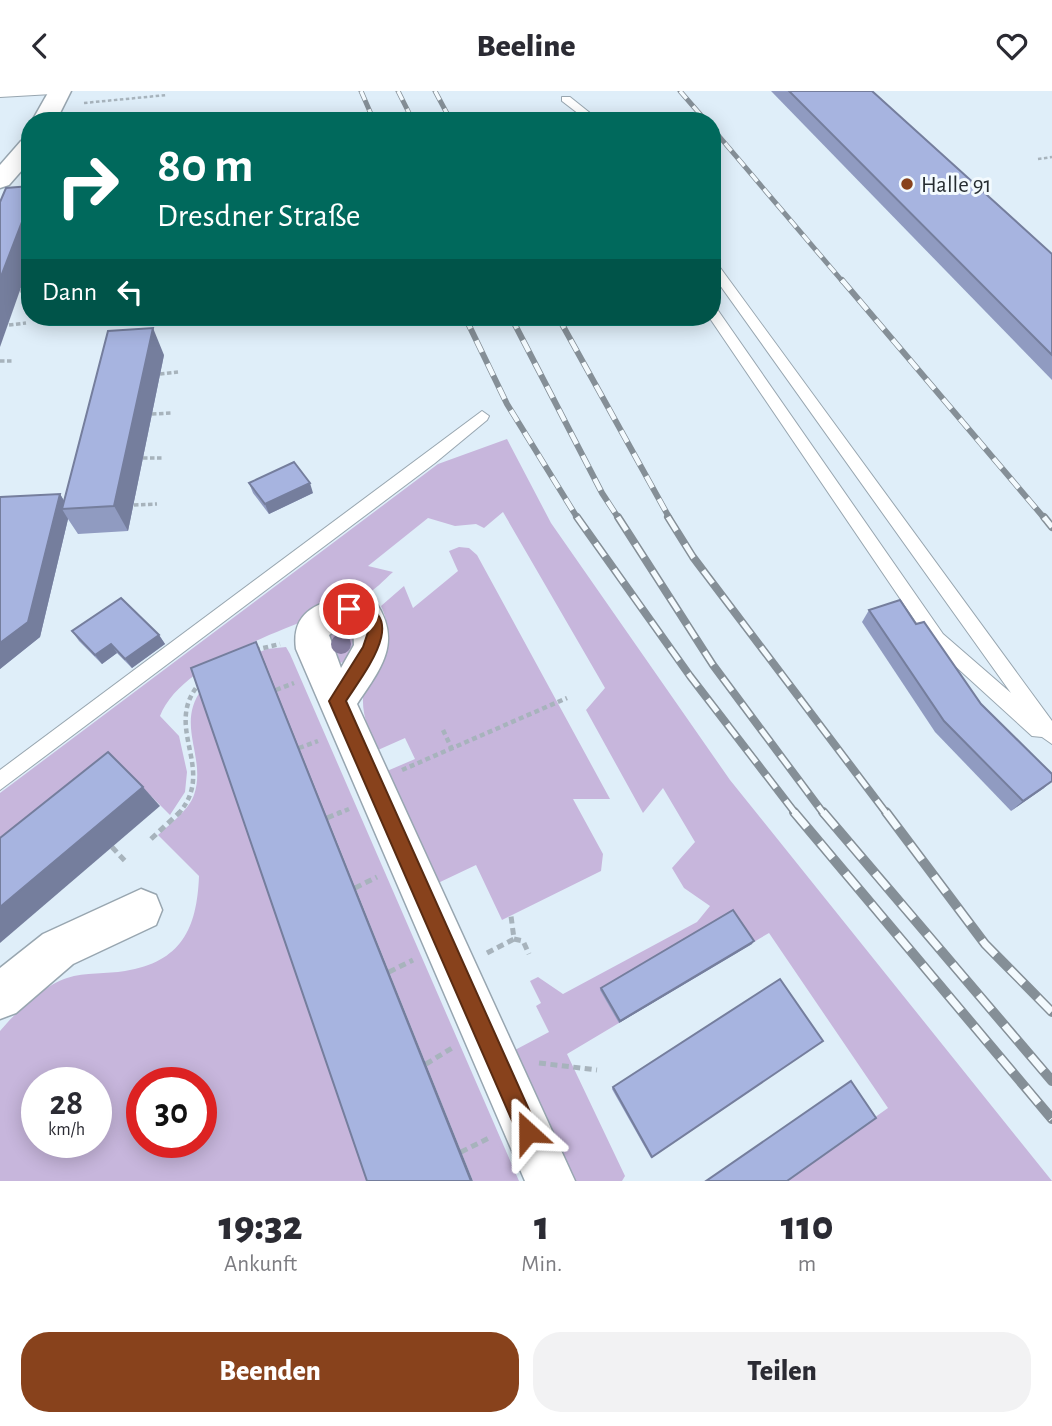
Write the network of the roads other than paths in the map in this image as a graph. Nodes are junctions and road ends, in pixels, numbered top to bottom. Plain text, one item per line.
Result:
1 (52, 91) edge
2 (1, 94) edge
3 (563, 95) edge
4 (67, 97) edge
5 (53, 112) edge
6 (575, 112) edge
7 (584, 112) edge
8 (21, 156) edge
9 (0, 180) edge
10 (721, 277) edge
11 (721, 325) edge
12 (482, 416) dead end
13 (338, 701) junction
14 (1052, 736) edge
15 (1052, 741) edge
16 (0, 781) edge
17 (141, 910) dead end
18 (0, 997) edge
19 (550, 1181) edge

1 - 2 lane
3 - 6 lane
3 - 7 lane
4 - 5 main road
8 - 9 main road
10 - 14 lane
11 - 15 lane
12 - 16 lane
13 - 13 street
13 - 19 street
17 - 18 street

